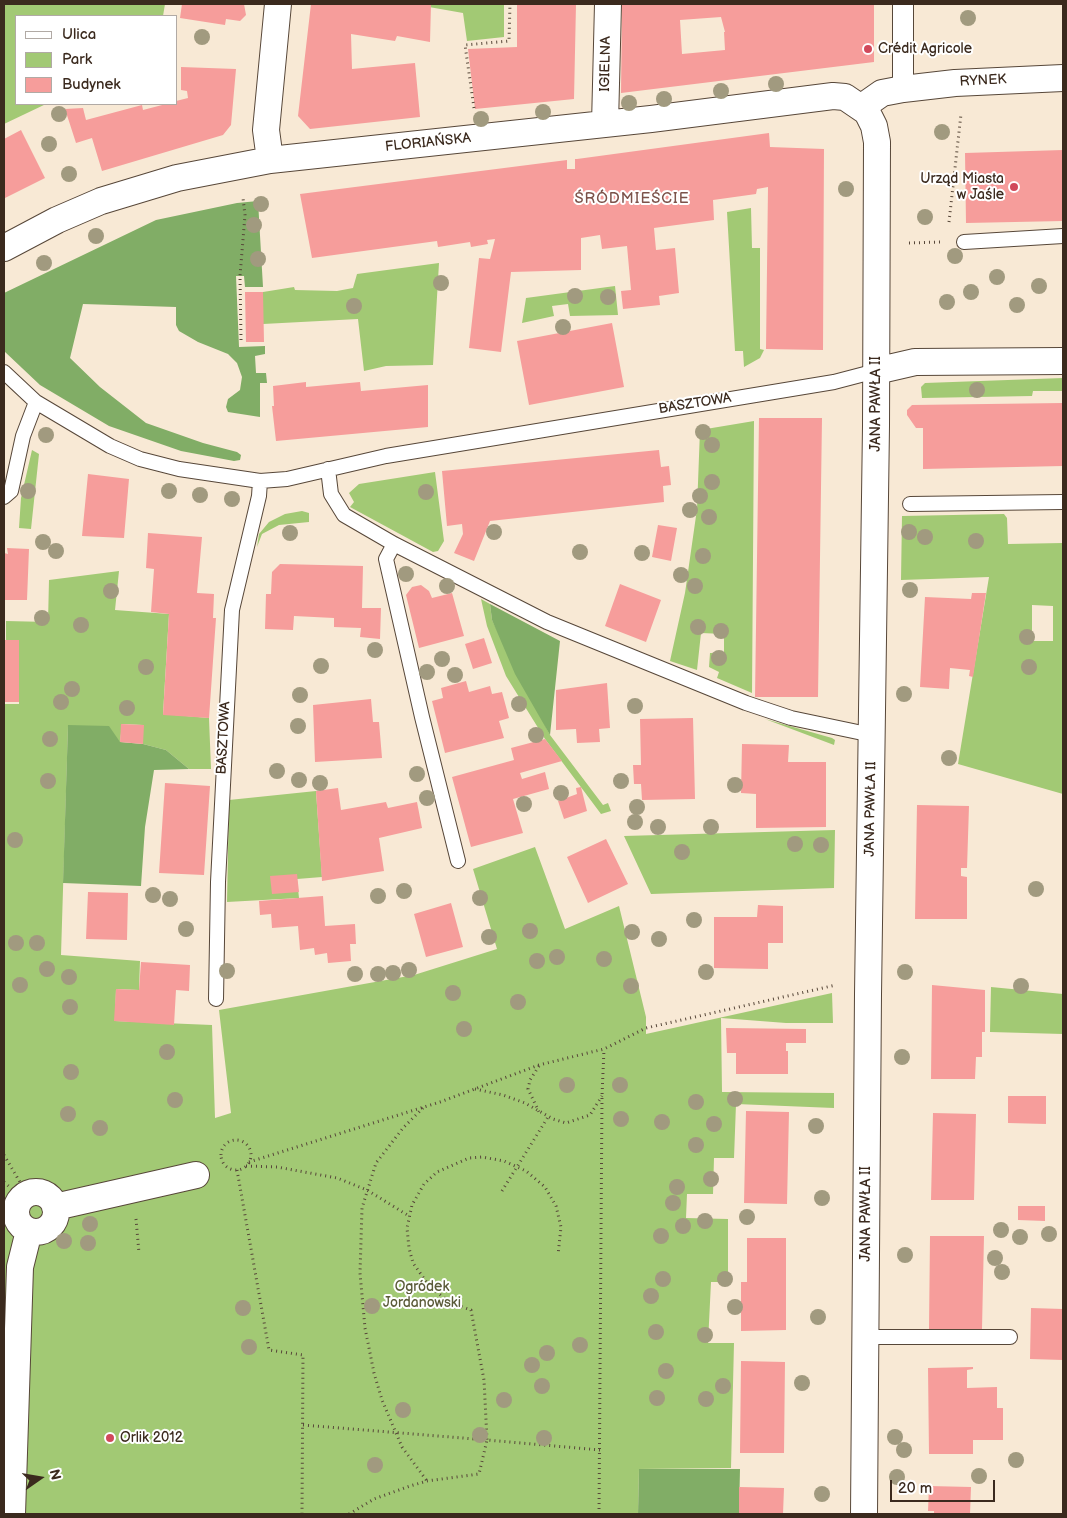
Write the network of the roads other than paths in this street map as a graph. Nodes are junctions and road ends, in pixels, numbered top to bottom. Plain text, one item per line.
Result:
1 (278, 4) edge
2 (608, 4) edge
3 (903, 4) edge
4 (1063, 78) edge
5 (903, 89) junction
6 (862, 108) junction
7 (605, 124) junction
8 (270, 160) junction
9 (1063, 236) edge
10 (964, 242) road end
11 (4, 248) edge
12 (1063, 360) edge
13 (876, 371) junction
14 (4, 372) edge
15 (36, 402) junction
16 (328, 469) junction
17 (260, 481) junction
18 (4, 497) edge
19 (1063, 502) edge
20 (910, 504) dead end
21 (394, 544) junction
22 (872, 735) junction
23 (458, 861) dead end
24 (216, 999) dead end
25 (196, 1175) dead end
26 (18, 1191) edge
27 (55, 1207) junction
28 (29, 1231) junction
29 (865, 1337) junction
30 (1010, 1337) dead end
31 (12, 1514) edge
32 (864, 1514) edge

1 - 8 street
2 - 7 street, IGIELNA
3 - 5 street
4 - 5 street, RYNEK
5 - 6 street, RYNEK
6 - 7 street, FLORIAŃSKA
6 - 13 street, JANA PAWŁA II
7 - 8 street, FLORIAŃSKA
8 - 11 street, FLORIAŃSKA
9 - 10 lane
12 - 13 street, BASZTOWA
13 - 16 lane, BASZTOWA
13 - 22 street, JANA PAWŁA II
14 - 15 lane, BASZTOWA
15 - 17 lane, BASZTOWA
15 - 18 lane
16 - 17 lane, BASZTOWA
16 - 21 lane
17 - 24 lane, BASZTOWA
19 - 20 lane
21 - 22 lane
21 - 23 lane
22 - 29 street, JANA PAWŁA II
25 - 27 street
26 - 27 street
26 - 28 street
27 - 28 street
28 - 31 street
29 - 30 lane
29 - 32 street, JANA PAWŁA II

